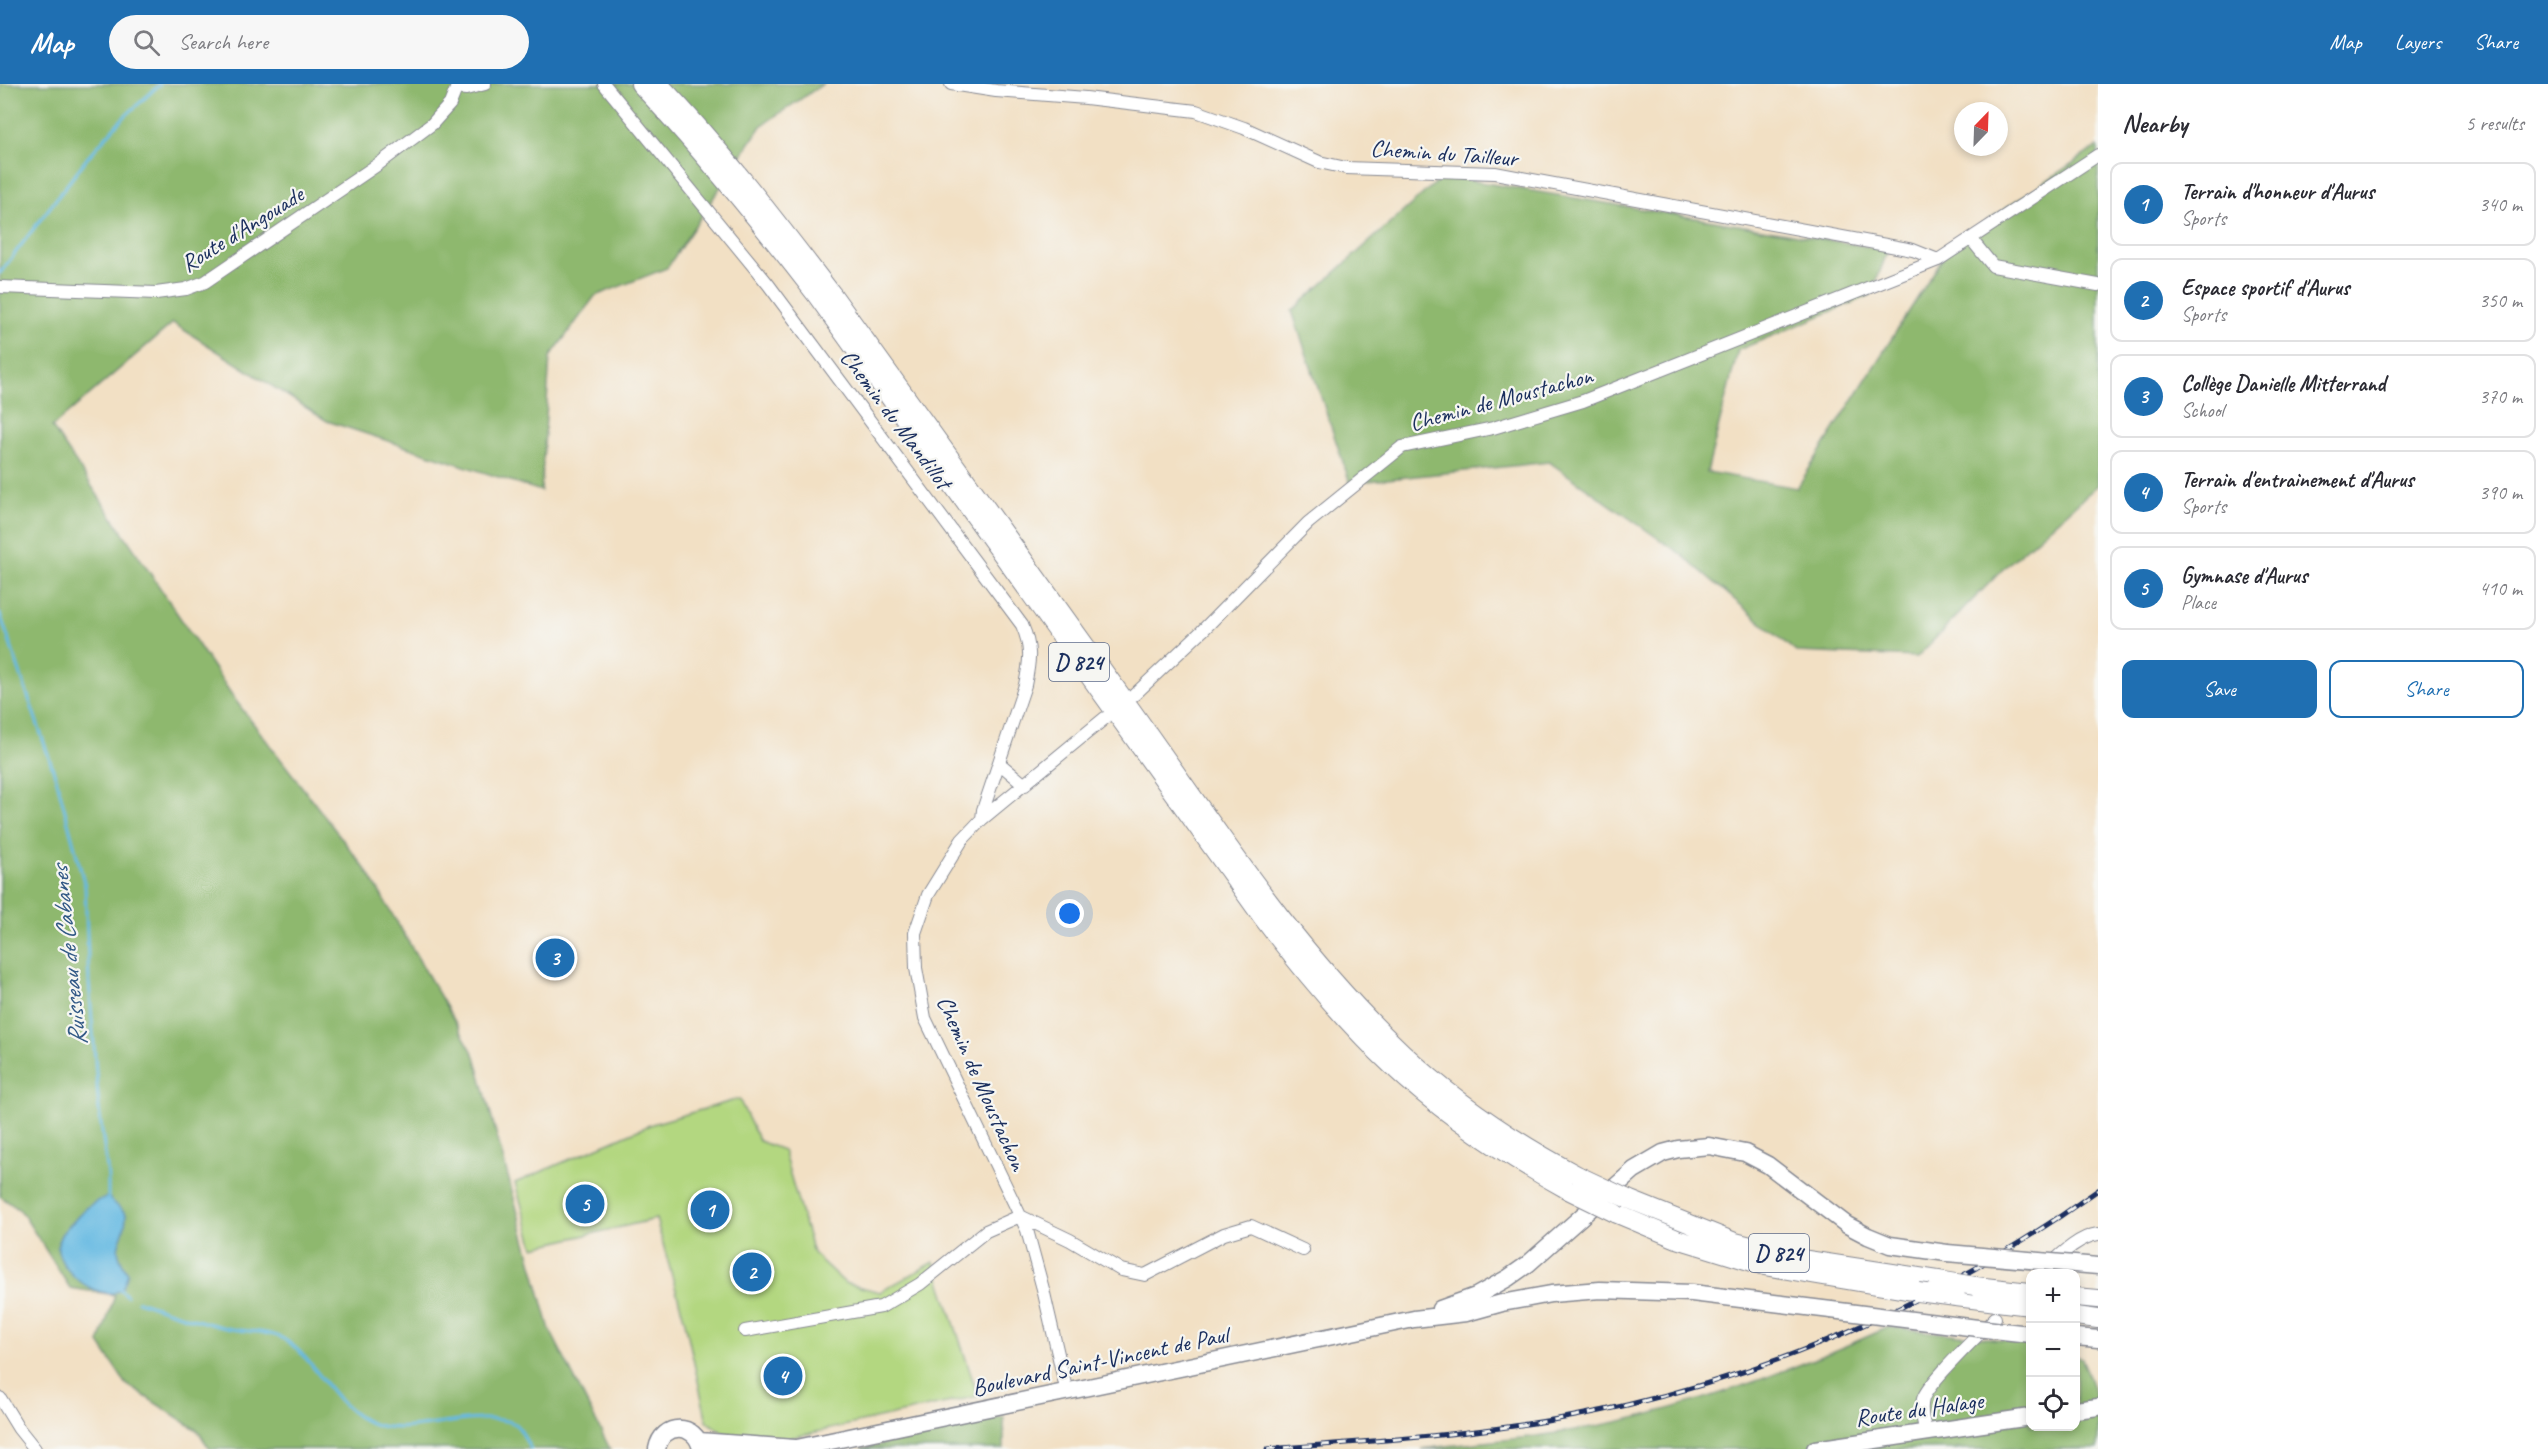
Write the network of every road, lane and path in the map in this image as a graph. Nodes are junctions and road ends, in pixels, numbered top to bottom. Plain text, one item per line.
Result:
1 (485, 84) edge
2 (604, 84) edge
3 (640, 84) edge
4 (659, 84) edge
5 (951, 84) edge
6 (458, 86) edge
7 (2098, 155) edge
8 (1971, 239) junction
9 (1938, 260) junction
10 (2098, 285) edge
11 (0, 287) edge
12 (1134, 695) dead end
13 (1105, 718) dead end
14 (999, 763) junction
15 (1024, 785) junction
16 (982, 819) junction
17 (1573, 1183) junction
18 (1020, 1216) junction
19 (2098, 1234) edge
20 (1303, 1250) dead end
21 (2098, 1266) edge
22 (2046, 1269) edge
23 (2026, 1291) edge
24 (2084, 1303) edge
25 (2026, 1308) edge
26 (2098, 1313) edge
27 (1996, 1316) junction
28 (2098, 1318) edge
29 (1414, 1319) junction
30 (745, 1331) dead end
31 (2026, 1331) edge
32 (2080, 1337) edge
33 (2098, 1339) edge
34 (1067, 1393) junction
35 (0, 1398) edge
36 (2098, 1407) edge
37 (2080, 1409) edge
38 (2026, 1418) edge
39 (1926, 1432) junction
40 (700, 1445) edge
41 (794, 1448) edge
42 (35, 1449) edge
43 (657, 1449) edge
44 (1815, 1449) edge

1 - 6 street
2 - 14 street, Chemin du Mandillot
3 - 17 highway, D 824
4 - 17 highway, D 824
5 - 9 street, Chemin du Tailleur
6 - 11 street, Route d'Angouade
7 - 8 street, Chemin de Moustachon
8 - 9 street, Chemin de Moustachon
8 - 10 street
9 - 12 street, Chemin de Moustachon
13 - 15 street, Chemin de Moustachon
14 - 15 street
14 - 16 street, Chemin du Mandillot
15 - 16 street, Chemin de Moustachon
16 - 18 street, Chemin de Moustachon
17 - 23 highway, D 824, bridge
17 - 27 highway, D 824, bridge
18 - 20 street
18 - 30 street
18 - 34 street, Chemin de Moustachon
19 - 22 street
21 - 29 main road, bridge
24 - 26 highway
24 - 28 highway
25 - 27 highway, D 824
27 - 29 main road, bridge
27 - 31 main road
27 - 39 street
29 - 34 main road, Boulevard Saint-Vincent de Paul
32 - 33 main road
34 - 41 main road, Boulevard Saint-Vincent de Paul
35 - 42 street
36 - 37 main road
38 - 39 main road, Route du Halage
39 - 44 main road, Route du Halage
40 - 41 main road, Boulevard Saint-Vincent de Paul
40 - 43 main road

